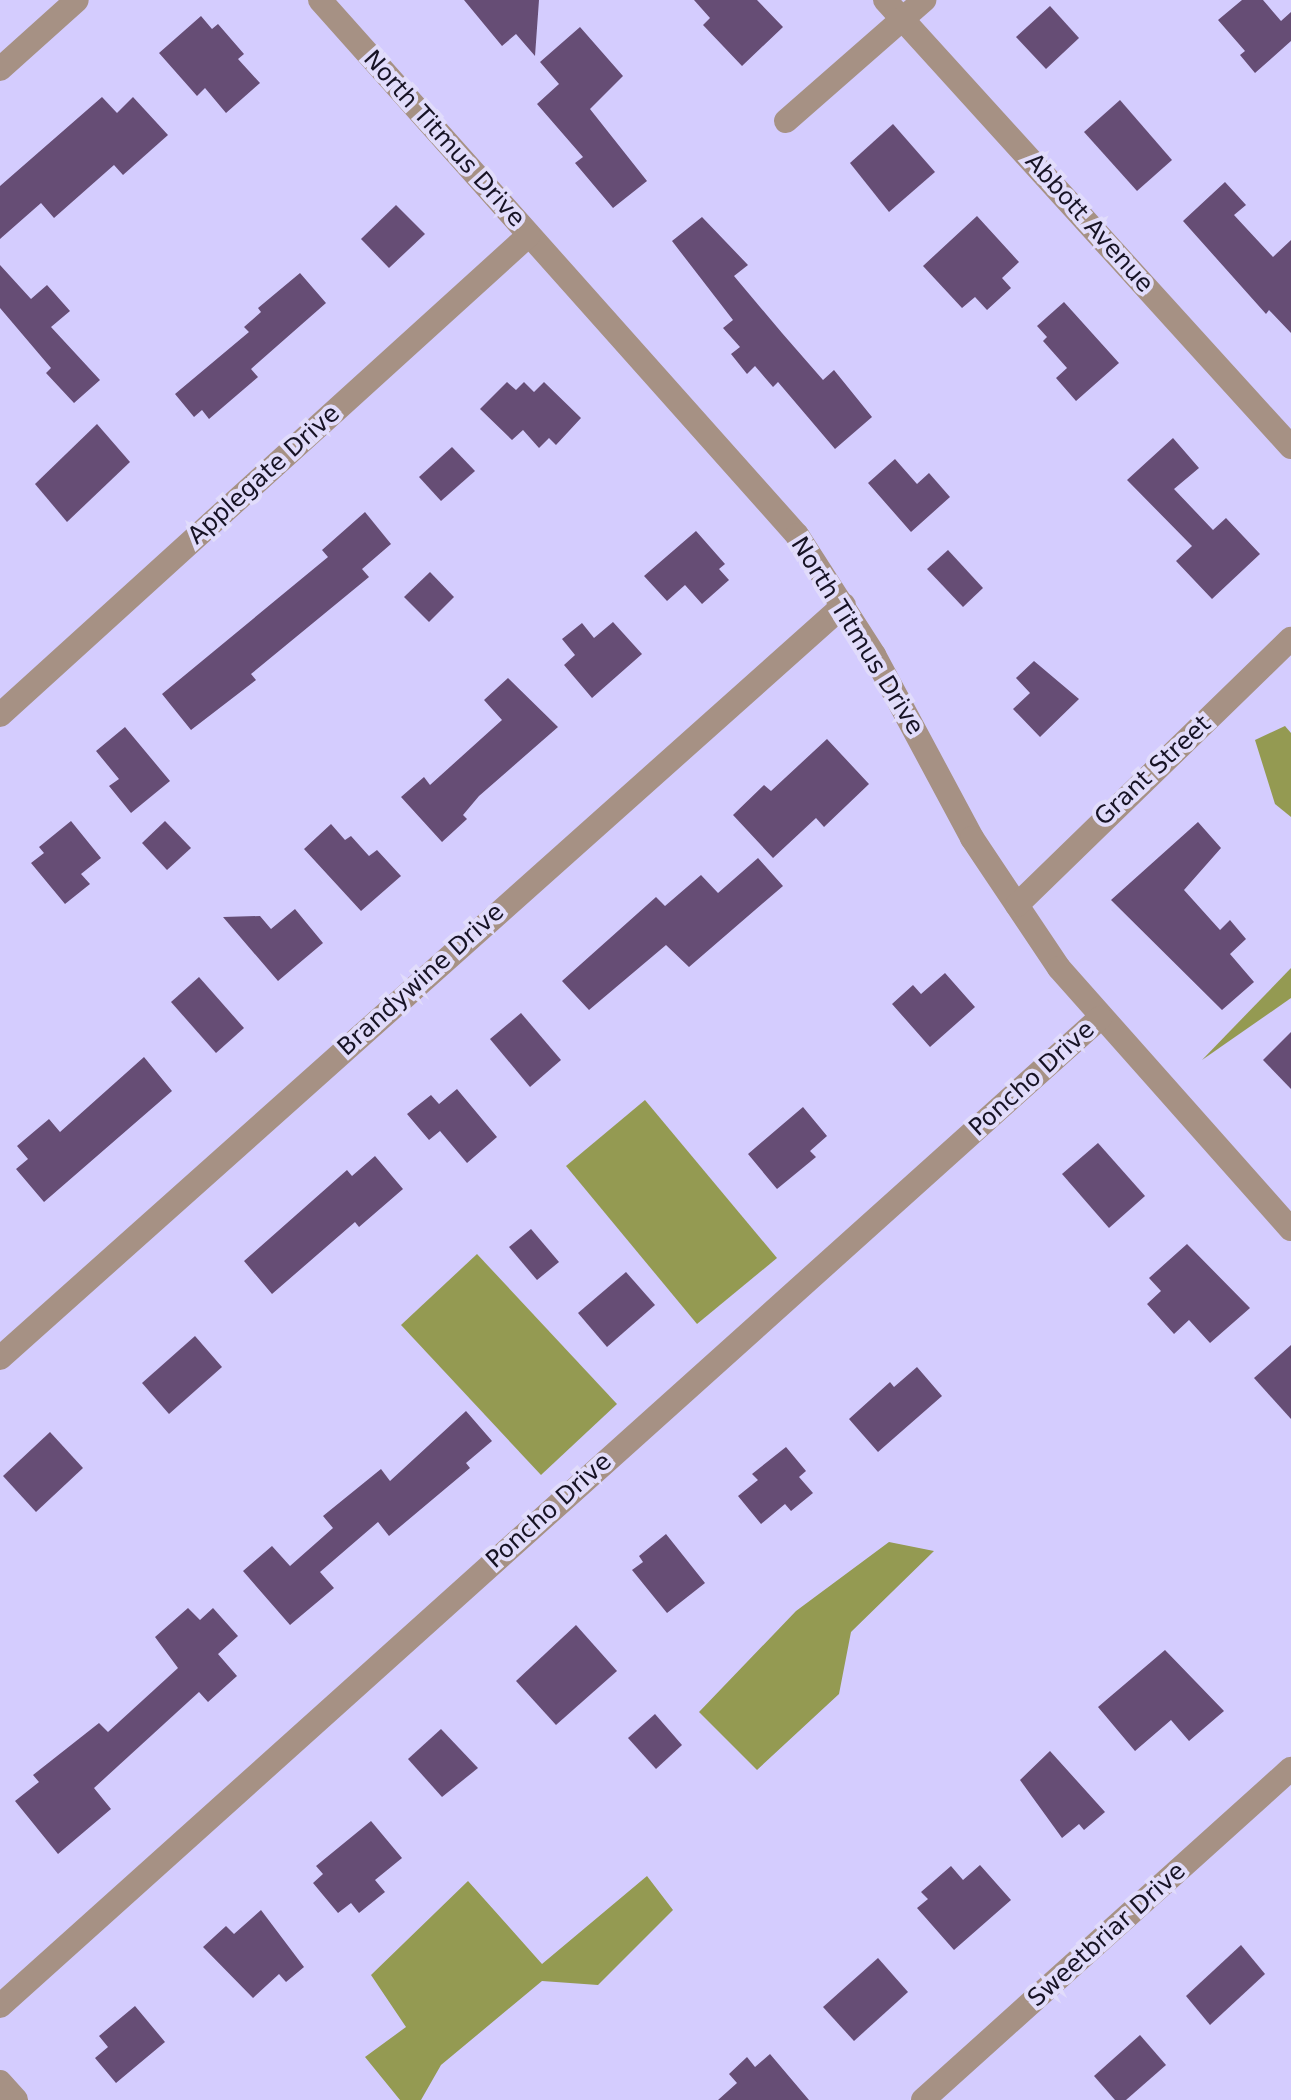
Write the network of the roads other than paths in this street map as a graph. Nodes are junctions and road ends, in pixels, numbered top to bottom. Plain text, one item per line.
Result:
1 (77, 0) edge
2 (320, 0) edge
3 (885, 0) edge
4 (924, 0) edge
5 (903, 20) junction
6 (0, 69) edge
7 (786, 121) dead end
8 (529, 235) junction
9 (1291, 447) edge
10 (844, 605) junction
11 (1291, 639) edge
12 (0, 715) edge
13 (1017, 905) junction
14 (1100, 1018) junction
15 (1291, 1229) edge
16 (0, 1358) edge
17 (1291, 1769) edge
18 (0, 2006) edge
19 (0, 2082) edge
20 (16, 2100) edge
21 (923, 2100) edge

1 - 6 street
2 - 8 street, North Titmus Drive
3 - 5 street, Abbott Avenue
4 - 5 street
5 - 7 street
5 - 9 street, Abbott Avenue
8 - 10 street, North Titmus Drive
8 - 12 street, Applegate Drive
10 - 13 street, North Titmus Drive
10 - 16 street, Brandywine Drive
11 - 13 street, Grant Street
13 - 14 street, North Titmus Drive
14 - 15 street, North Titmus Drive
14 - 18 street, Poncho Drive
17 - 21 street, Sweetbriar Drive
19 - 20 street

